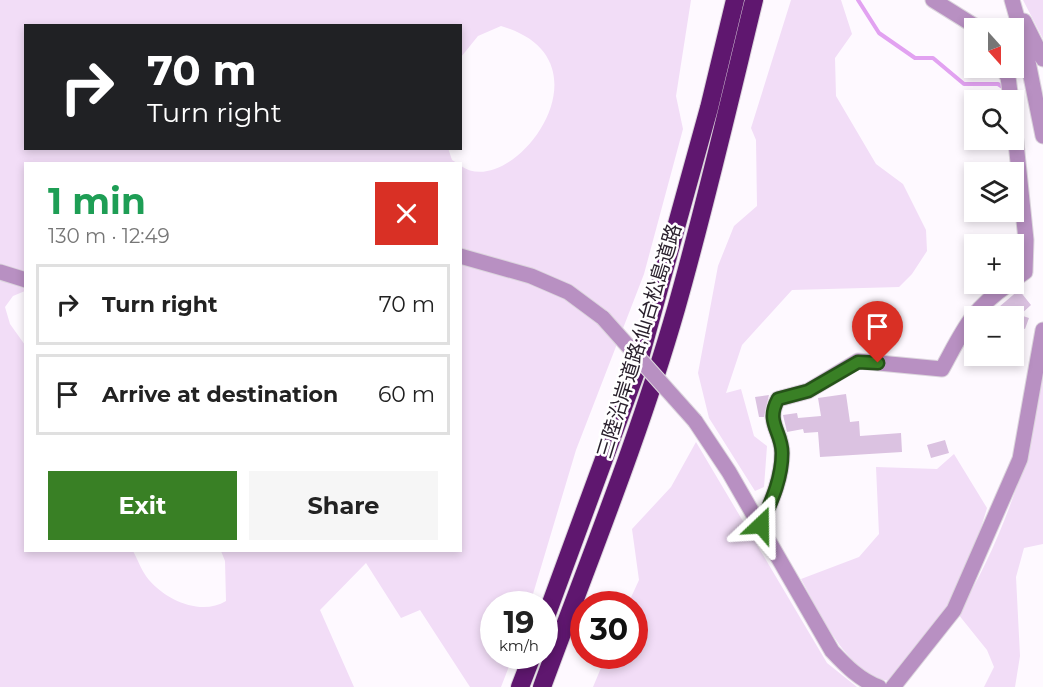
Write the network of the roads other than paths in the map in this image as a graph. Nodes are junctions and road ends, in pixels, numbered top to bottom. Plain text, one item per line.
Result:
1 (735, 0) edge
2 (753, 0) edge
3 (933, 0) edge
4 (1012, 0) edge
5 (964, 19) edge
6 (1043, 58) edge
7 (1043, 136) edge
8 (1017, 150) edge
9 (462, 257) edge
10 (0, 273) edge
11 (1024, 273) edge
12 (24, 279) edge
13 (998, 294) edge
14 (1043, 330) edge
15 (761, 525) junction
16 (555, 591) edge
17 (527, 669) edge
18 (520, 687) edge
19 (542, 687) edge
20 (879, 687) edge
21 (893, 687) edge

1 - 16 highway, 三陸沿岸道路;仙台松島道路
2 - 19 highway, 三陸沿岸道路;仙台松島道路
3 - 5 street
4 - 6 street
4 - 7 street
8 - 11 street
9 - 15 street, bridge
10 - 12 street
13 - 15 street
14 - 21 street
15 - 20 street
17 - 18 highway

